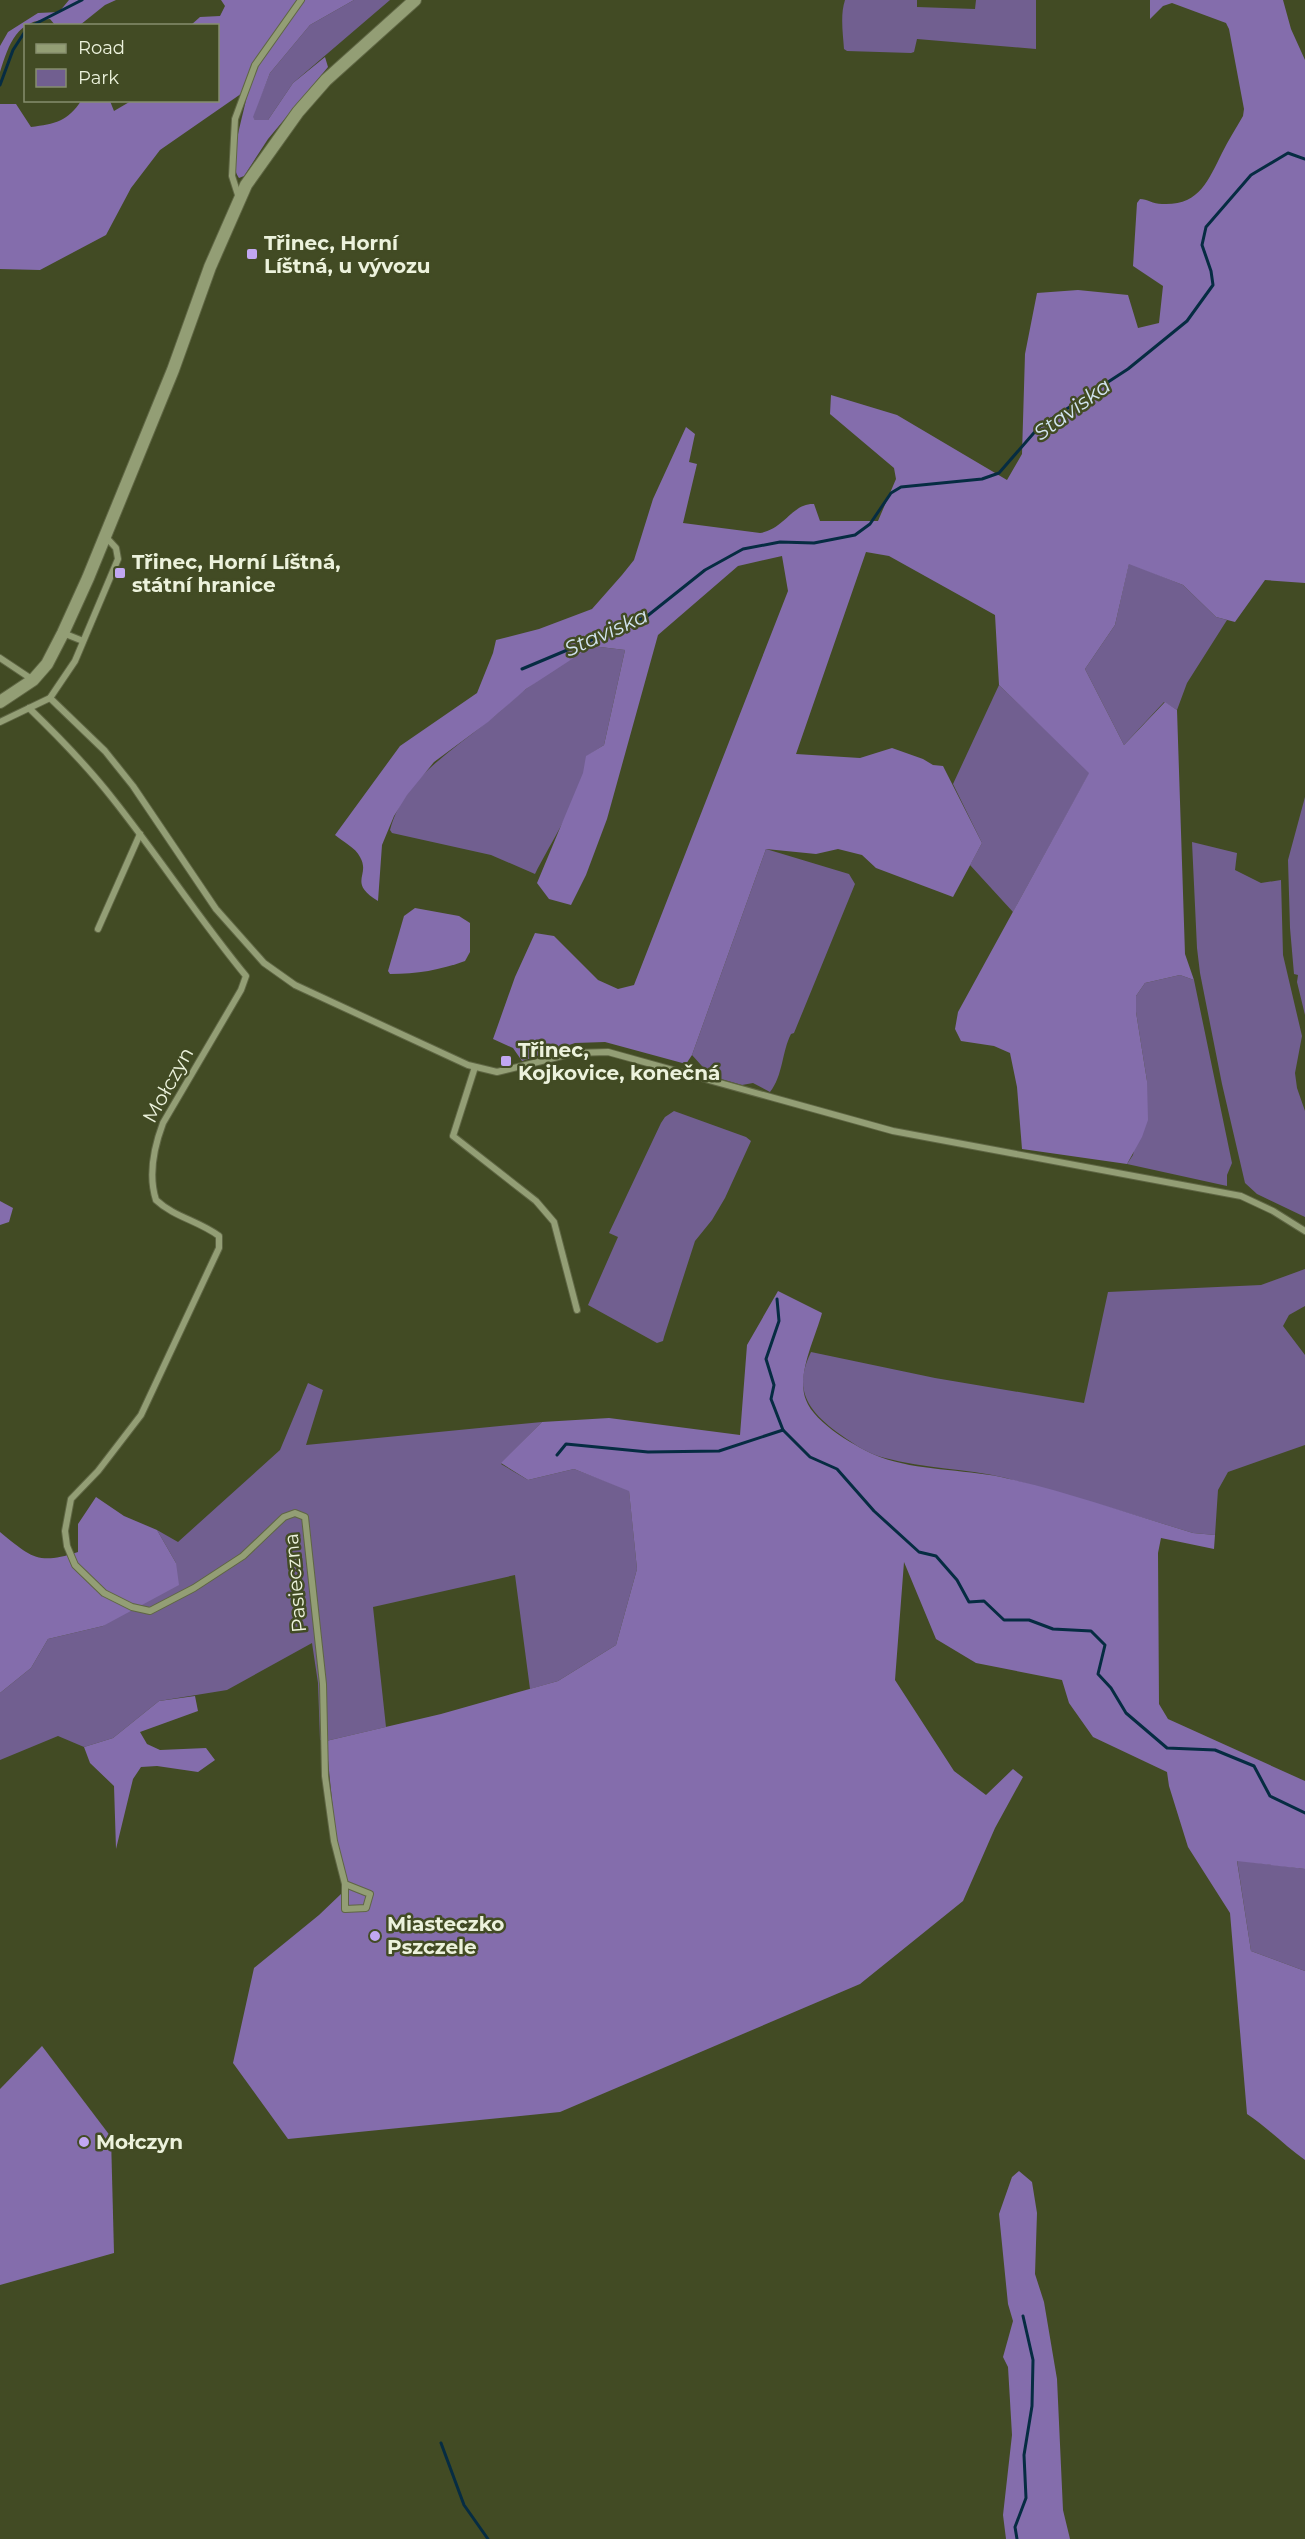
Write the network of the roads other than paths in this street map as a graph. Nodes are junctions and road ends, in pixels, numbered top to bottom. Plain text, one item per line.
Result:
1 (301, 0) edge
2 (415, 0) edge
3 (239, 198) junction
4 (105, 536) junction
5 (63, 633) junction
6 (83, 641) junction
7 (0, 658) edge
8 (33, 680) junction
9 (50, 698) junction
10 (0, 702) edge
11 (29, 708) junction
12 (0, 722) edge
13 (140, 834) junction
14 (98, 929) dead end
15 (475, 1066) junction
16 (1305, 1231) edge
17 (577, 1310) dead end
18 (141, 1415) joint
19 (345, 1884) junction

1 - 3 street
2 - 3 street
3 - 4 street
4 - 5 street
4 - 6 street
5 - 6 street
5 - 8 street
6 - 9 street
7 - 8 street
8 - 10 street
9 - 11 street
9 - 15 street
11 - 12 street
11 - 13 street, Mołczyn
13 - 14 street
13 - 18 street, Mołczyn
15 - 16 street
15 - 17 street
18 - 19 street, Pasieczna
19 - 19 street, Pasieczna

